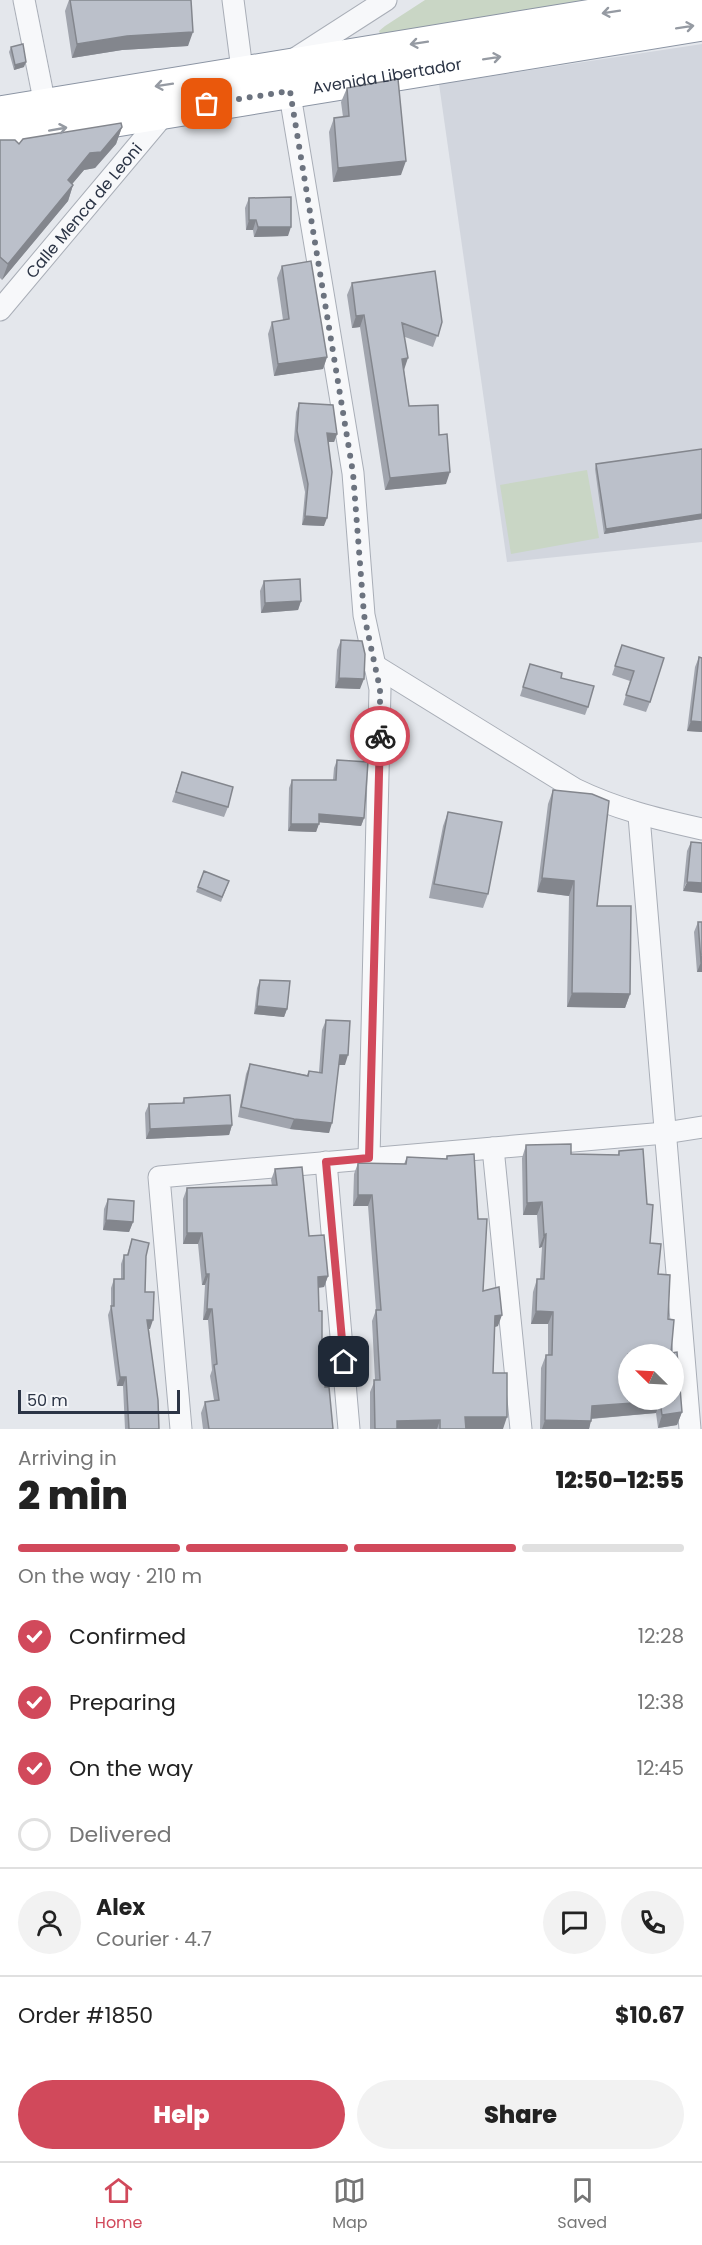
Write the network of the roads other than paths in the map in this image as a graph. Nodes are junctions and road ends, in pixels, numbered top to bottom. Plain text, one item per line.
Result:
1 (24, 0) edge
2 (233, 0) edge
3 (386, 0) edge
4 (690, 0) edge
5 (702, 24) edge
6 (287, 78) junction
7 (244, 85) junction
8 (45, 105) junction
9 (168, 110) junction
10 (0, 113) edge
11 (0, 139) edge
12 (0, 310) edge
13 (374, 664) junction
14 (639, 816) junction
15 (702, 829) edge
16 (702, 1127) edge
17 (665, 1133) junction
18 (493, 1148) junction
19 (369, 1158) junction
20 (326, 1162) junction
21 (181, 1429) edge
22 (349, 1429) edge
23 (521, 1429) edge
24 (690, 1429) edge

1 - 8 street
2 - 7 street
3 - 6 street
4 -> 6 highway, Avenida Libertador
6 -> 5 highway, Avenida Libertador
6 - 7 highway, Avenida Libertador
6 - 13 street
7 -> 8 highway, Avenida Libertador
7 - 9 highway, Avenida Libertador
8 - 10 highway, Avenida Libertador
11 -> 9 highway, Avenida Libertador
9 - 12 street, Calle Menca de Leoni
13 - 14 street
13 - 19 street
14 - 15 street
14 - 17 street
16 - 17 street
17 - 18 street
17 - 24 street
18 - 19 street
18 - 23 street
19 - 20 street
20 - 21 street
20 - 22 street

